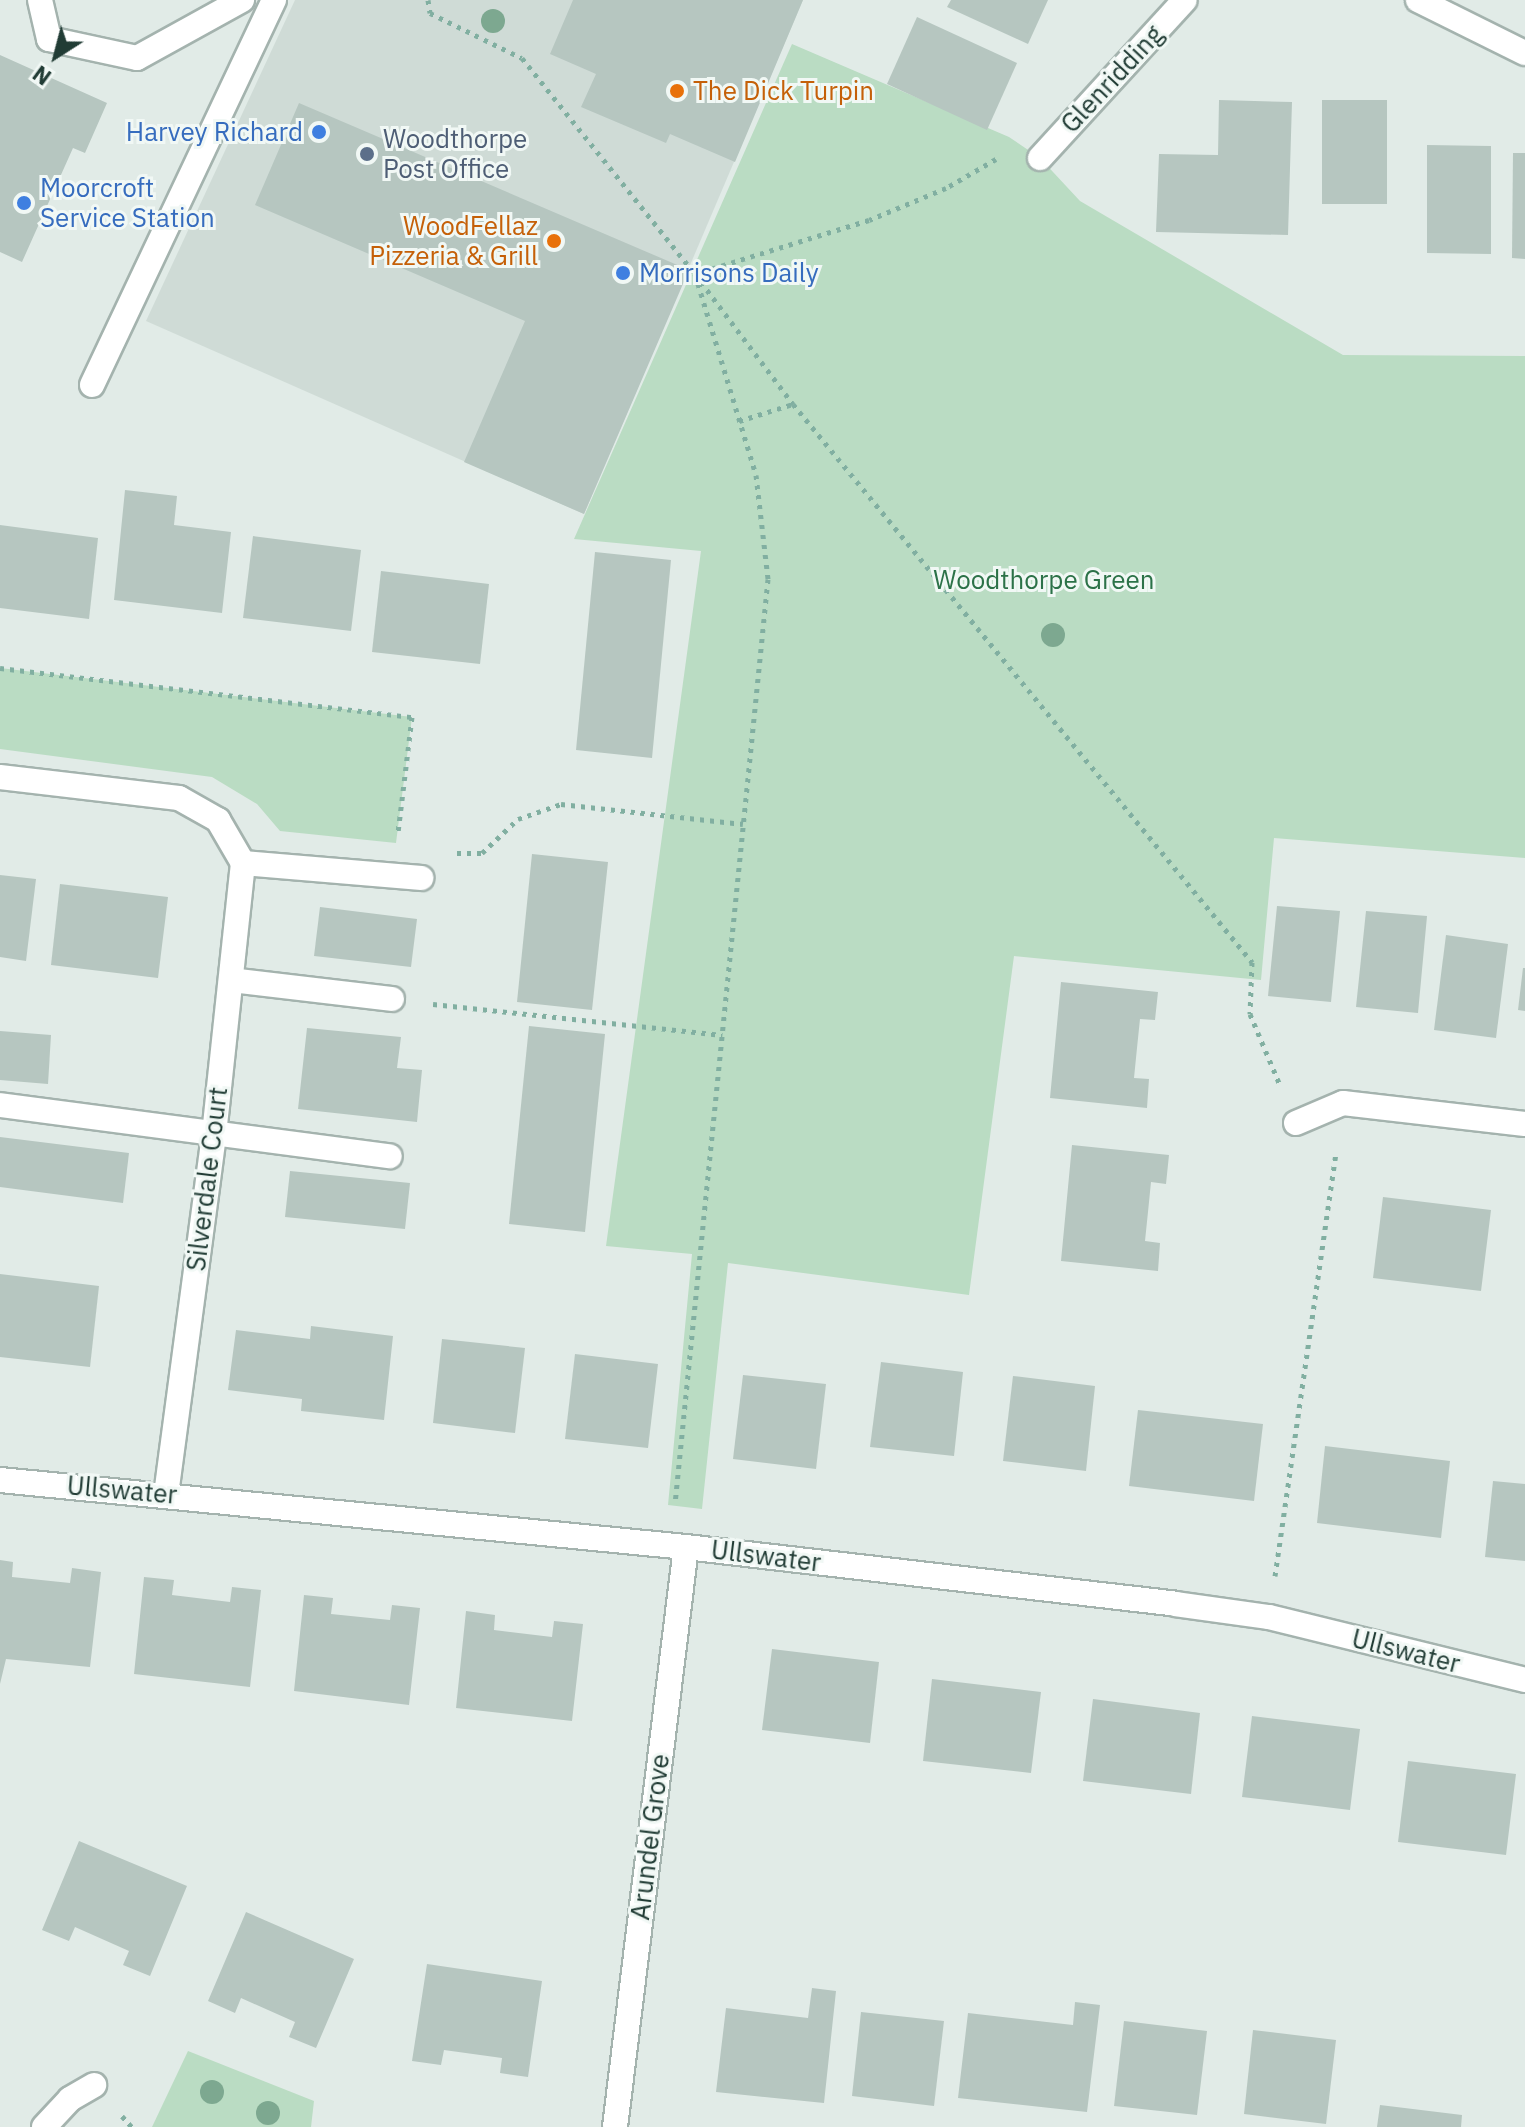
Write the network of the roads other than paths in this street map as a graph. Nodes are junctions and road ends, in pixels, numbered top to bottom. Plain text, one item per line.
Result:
1 (40, 0) edge
2 (242, 0) edge
3 (274, 0) edge
4 (1185, 0) edge
5 (1418, 0) edge
6 (1525, 53) edge
7 (1040, 158) road end
8 (92, 385) dead end
9 (0, 777) edge
10 (243, 863) junction
11 (421, 878) road end
12 (231, 980) junction
13 (392, 999) road end
14 (0, 1105) edge
15 (1296, 1123) road end
16 (1525, 1124) edge
17 (214, 1135) junction
18 (390, 1156) dead end
19 (0, 1480) edge
20 (166, 1494) junction
21 (686, 1547) junction
22 (1525, 1680) edge
23 (94, 2085) dead end
24 (44, 2127) edge
25 (615, 2127) edge

1 - 2 street
3 - 8 street
4 - 7 street, Glenridding
5 - 6 street
9 - 10 street
10 - 11 street
10 - 12 street, Silverdale Court
12 - 13 street
12 - 17 street, Silverdale Court
14 - 17 street
15 - 16 street
17 - 18 street
17 - 20 street, Silverdale Court
19 - 20 street, Ullswater
20 - 21 street, Ullswater
21 - 22 street, Ullswater
21 - 25 street, Arundel Grove
23 - 24 street

